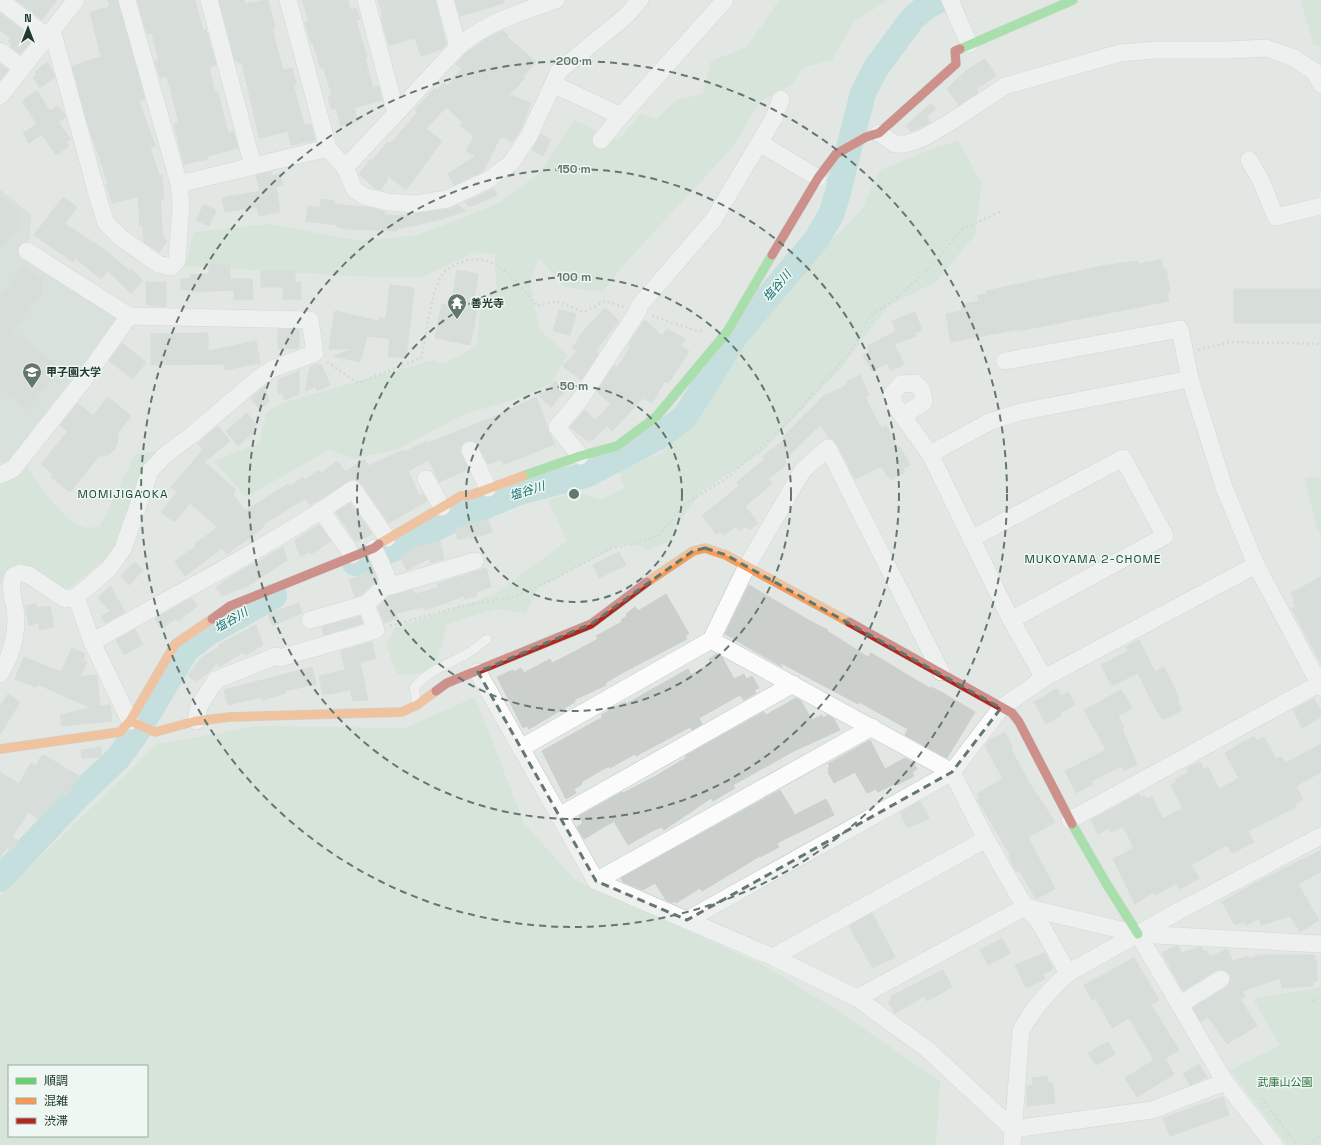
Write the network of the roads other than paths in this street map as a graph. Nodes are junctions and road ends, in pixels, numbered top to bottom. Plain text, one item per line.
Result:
1 (0, 0) edge
2 (127, 0) edge
3 (209, 0) edge
4 (288, 0) edge
5 (366, 0) edge
6 (445, 0) edge
7 (556, 0) edge
8 (640, 0) edge
9 (725, 0) edge
10 (1073, 0) edge
11 (73, 1) edge
12 (951, 3) edge
13 (529, 4) edge
14 (49, 34) junction
15 (969, 44) junction
16 (458, 47) junction
17 (0, 51) edge
18 (22, 68) junction
19 (553, 84) junction
20 (1321, 84) edge
21 (0, 96) edge
22 (782, 99) dead end
23 (396, 112) junction
24 (621, 116) junction
25 (879, 133) junction
26 (601, 140) dead end
27 (760, 143) junction
28 (328, 148) junction
29 (1249, 160) dead end
30 (253, 166) junction
31 (345, 168) junction
32 (818, 178) junction
33 (179, 184) junction
34 (1321, 206) edge
35 (27, 252) dead end
36 (129, 316) junction
37 (1005, 361) dead end
38 (1190, 379) junction
39 (902, 416) dead end
40 (470, 450) dead end
41 (930, 454) junction
42 (580, 456) junction
43 (0, 475) edge
44 (426, 479) dead end
45 (488, 488) junction
46 (442, 507) junction
47 (322, 511) junction
48 (971, 538) junction
49 (381, 543) junction
50 (352, 555) junction
51 (475, 561) dead end
52 (747, 566) junction
53 (1256, 566) junction
54 (391, 586) junction
55 (76, 597) junction
56 (366, 604) junction
57 (310, 620) dead end
58 (1011, 620) junction
59 (487, 639) dead end
60 (712, 640) junction
61 (92, 642) junction
62 (478, 672) junction
63 (940, 672) junction
64 (0, 674) edge
65 (1044, 678) junction
66 (793, 684) junction
67 (1320, 686) edge
68 (417, 705) junction
69 (1001, 708) junction
70 (130, 720) junction
71 (196, 721) junction
72 (872, 727) junction
73 (521, 748) junction
74 (1, 751) edge
75 (952, 772) junction
76 (559, 816) junction
77 (1070, 820) junction
78 (1321, 836) edge
79 (986, 839) junction
80 (596, 881) junction
81 (1025, 907) junction
82 (686, 920) junction
83 (1138, 934) junction
84 (1321, 944) edge
85 (773, 957) junction
86 (1068, 973) junction
87 (1220, 979) dead end
88 (857, 998) junction
89 (1180, 1005) junction
90 (1225, 1082) junction
91 (1013, 1137) edge
92 (1274, 1145) edge

1 - 14 street
2 - 33 street
3 - 30 street
4 - 28 street
5 - 23 street
6 - 16 street
7 - 13 street
8 - 19 street
9 - 24 street
10 - 15 street
11 - 14 street
12 - 15 street
13 - 16 street
14 - 18 street
14 - 33 street
15 - 25 street
16 - 23 street
17 - 18 street
18 - 21 street
19 - 24 street
19 - 31 street
20 - 25 street
22 - 27 street
23 - 31 street
24 - 26 street
25 - 32 street
27 - 32 street
27 - 42 street
28 - 30 street
28 - 31 street
29 - 34 street
30 - 33 street
32 - 42 street
35 - 36 street
36 - 43 street
36 - 55 street
37 - 38 street
38 - 41 street
38 - 53 street
39 - 41 street
40 - 45 street
41 - 48 street
42 - 45 street
44 - 46 street
45 - 46 street
46 - 49 street
47 - 49 street
47 - 50 street
47 - 61 street
48 - 58 street
48 - 58 street
49 - 50 street
49 - 54 street
50 - 70 street
51 - 54 street
52 - 60 street
52 - 62 street
52 - 63 street
52 - 63 street
53 - 65 street
53 - 67 street
54 - 56 street
55 - 61 street
55 - 64 street
56 - 57 street
56 - 71 street
58 - 65 street
59 - 68 lane
60 - 66 street
60 - 73 street
61 - 70 street
62 - 68 street
62 - 73 street
63 - 69 street
65 - 69 street
66 - 72 street
66 - 76 street
67 - 77 street
68 - 71 street
69 - 75 street
69 - 77 street
70 - 71 street
70 - 74 street
72 - 75 street
72 - 80 street
73 - 76 street
75 - 79 street
75 - 82 street
76 - 80 street
77 - 83 street
78 - 83 street
79 - 81 street
79 - 85 street
80 - 82 street
81 - 83 street
81 - 86 street
81 - 88 street
82 - 85 street
83 - 84 street
83 - 86 street
83 - 89 street
85 - 88 street
86 - 91 street
87 - 89 street
88 - 91 street
89 - 90 street
90 - 91 street
90 - 92 street

